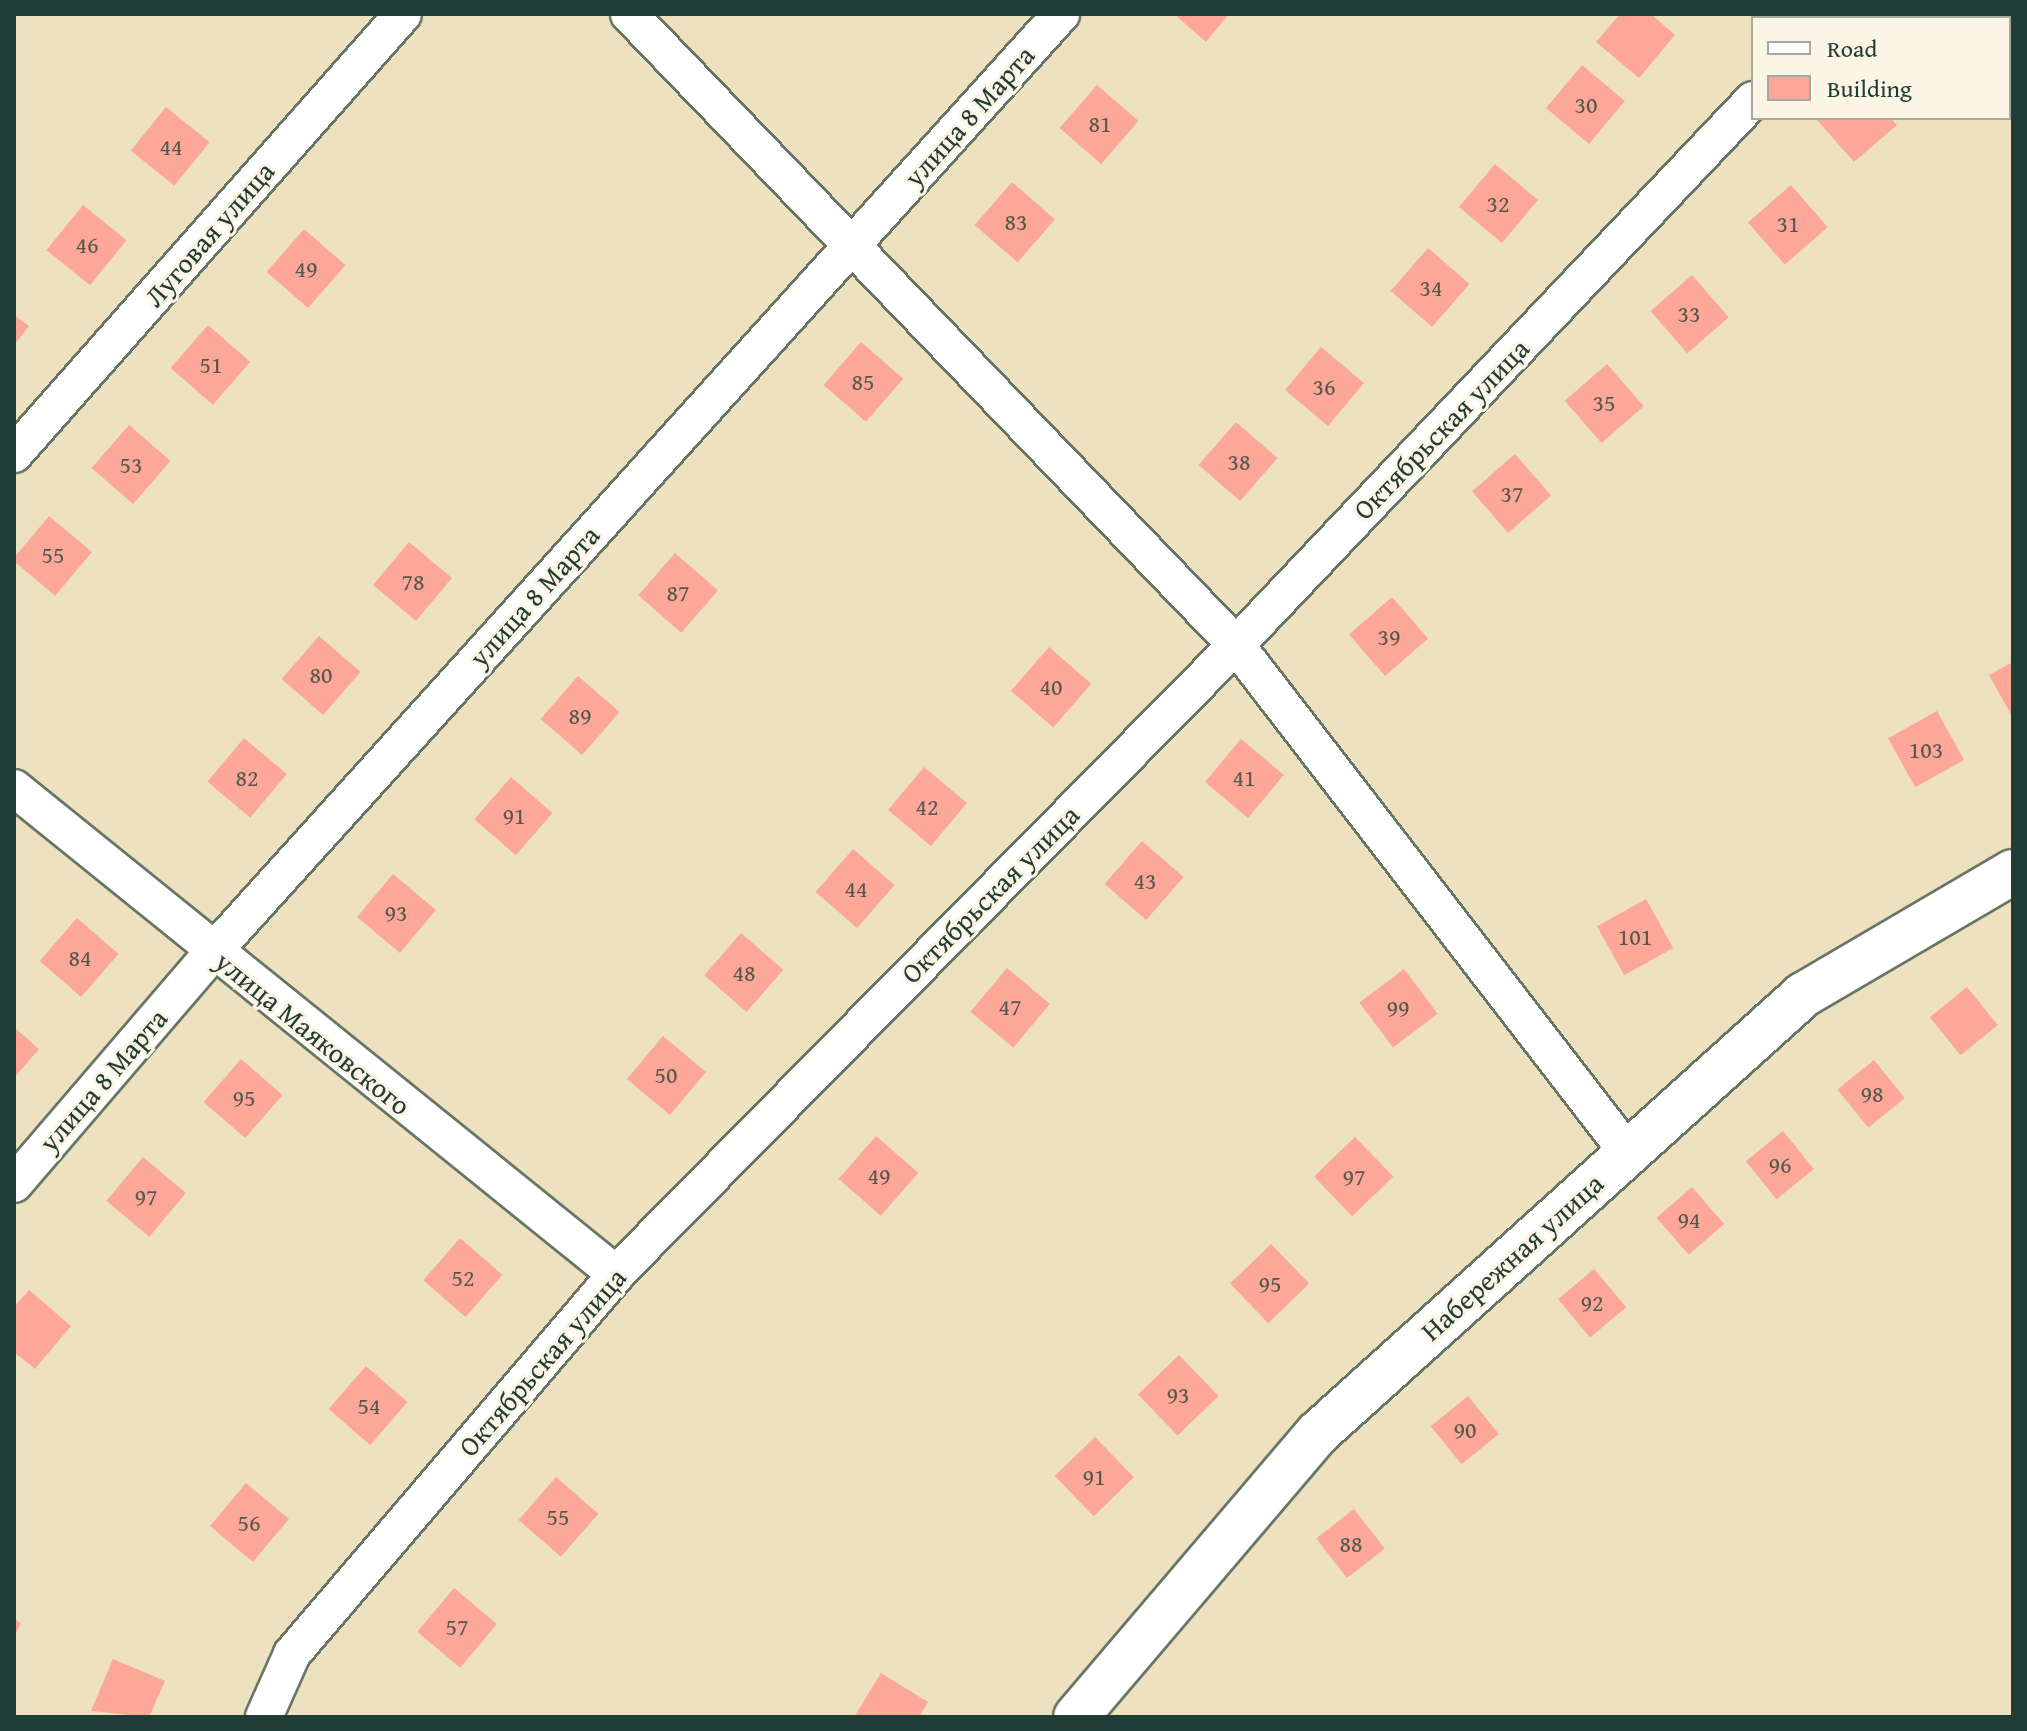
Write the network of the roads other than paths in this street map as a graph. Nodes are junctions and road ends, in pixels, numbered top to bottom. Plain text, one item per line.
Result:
1 (403, 14) edge
2 (629, 14) edge
3 (1061, 14) edge
4 (1751, 102) edge
5 (851, 246) junction
6 (14, 454) edge
7 (1236, 645) junction
8 (14, 788) edge
9 (2013, 872) edge
10 (212, 953) junction
11 (1628, 1153) junction
12 (14, 1184) edge
13 (616, 1274) junction
14 (264, 1717) edge
15 (1076, 1717) edge

1 - 6 street, Луговая улица
2 - 5 street
3 - 5 street, улица 8 Марта
4 - 7 street, Октябрьская улица
5 - 7 street
5 - 10 street, улица 8 Марта
7 - 11 street
7 - 13 street, Октябрьская улица
8 - 10 street, улица Маяковского
9 - 11 street, Набережная улица
10 - 12 street, улица 8 Марта
10 - 13 street, улица Маяковского
11 - 15 street, Набережная улица
13 - 14 street, Октябрьская улица

